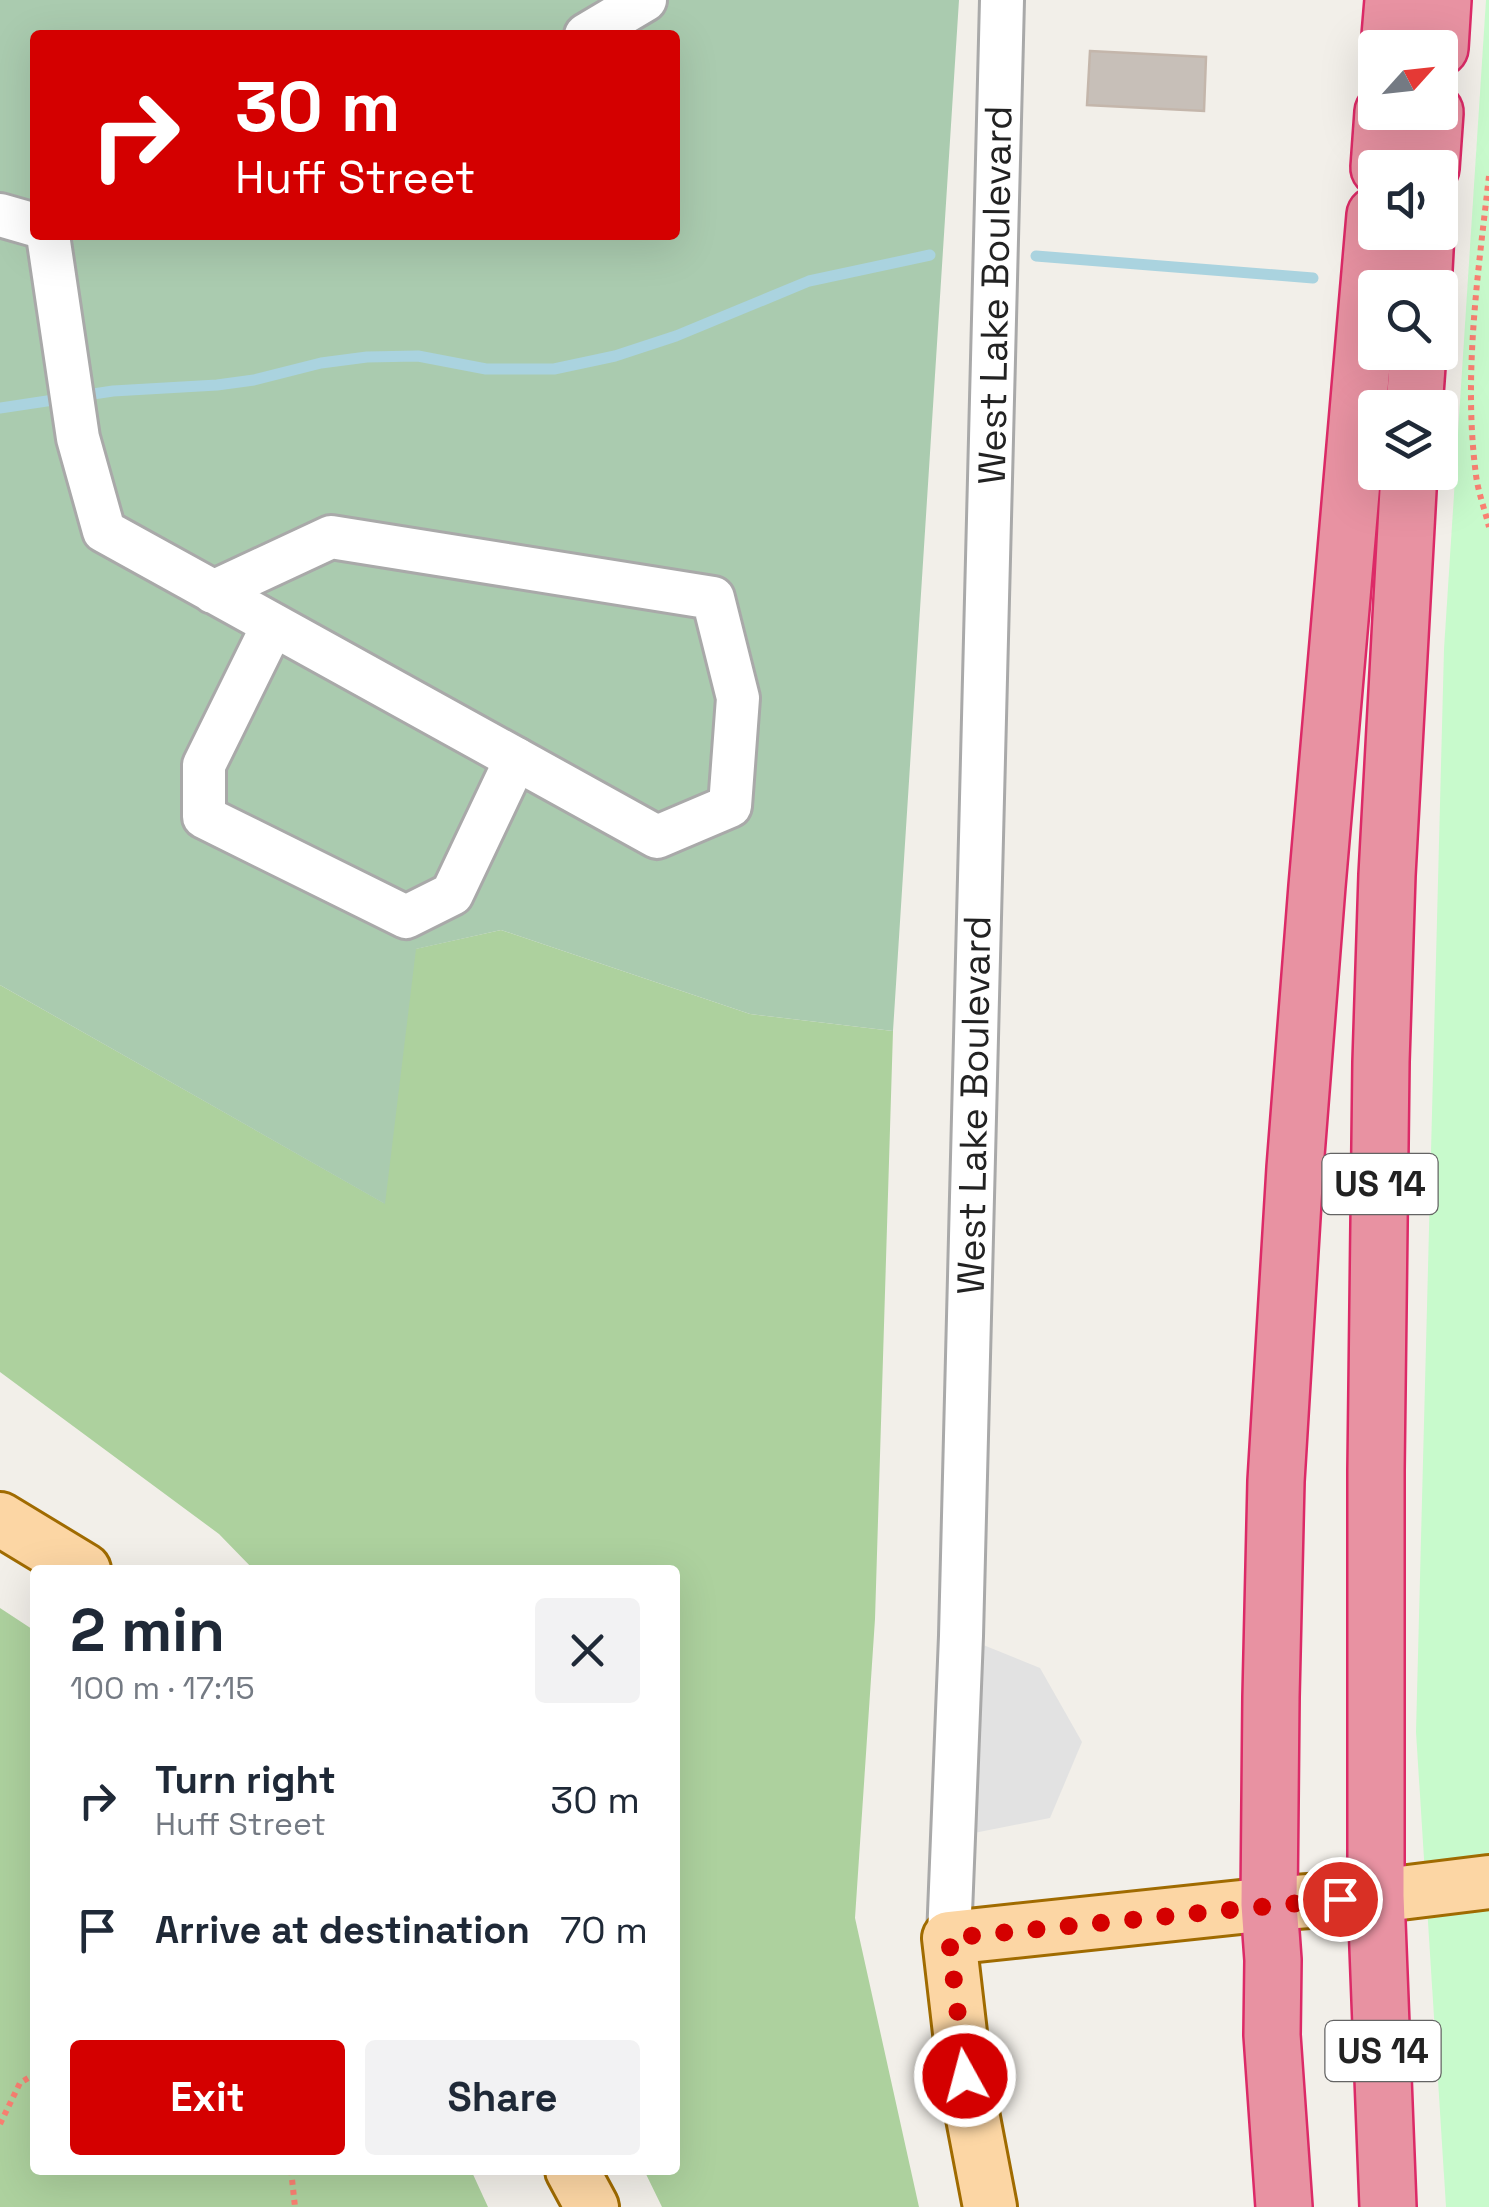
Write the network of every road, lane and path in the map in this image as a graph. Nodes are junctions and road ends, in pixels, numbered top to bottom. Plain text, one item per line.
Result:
1 (645, 0) edge
2 (1002, 0) edge
3 (1392, 0) edge
4 (1443, 0) edge
5 (594, 30) edge
6 (1390, 30) edge
7 (1441, 30) edge
8 (1489, 176) edge
9 (0, 215) edge
10 (30, 224) edge
11 (49, 240) edge
12 (1372, 250) edge
13 (1409, 490) edge
14 (1489, 527) edge
15 (213, 592) junction
16 (273, 625) junction
17 (516, 759) junction
18 (0, 1520) edge
19 (76, 1565) edge
20 (1489, 1882) edge
21 (1376, 1896) junction
22 (1269, 1904) junction
23 (949, 1938) junction
24 (30, 2077) edge
25 (0, 2124) edge
26 (292, 2175) edge
27 (575, 2175) edge
28 (295, 2207) edge
29 (592, 2207) edge
30 (990, 2207) edge
31 (1284, 2207) edge
32 (1388, 2207) edge

1 - 5 street
2 - 23 street, West Lake Boulevard
3 - 6 highway
4 - 7 highway
8 - 14 path
9 - 10 street
11 - 15 street
12 - 22 highway, US 14
13 - 21 highway, US 14
15 - 16 street
15 - 17 street
16 - 17 street
16 - 17 street
18 - 19 main road
20 - 21 main road
21 - 22 main road
21 - 32 highway, US 14
22 - 23 main road
22 - 31 highway, US 14
23 - 30 main road, West Lake Boulevard
24 - 25 path
26 - 28 path
27 - 29 main road

